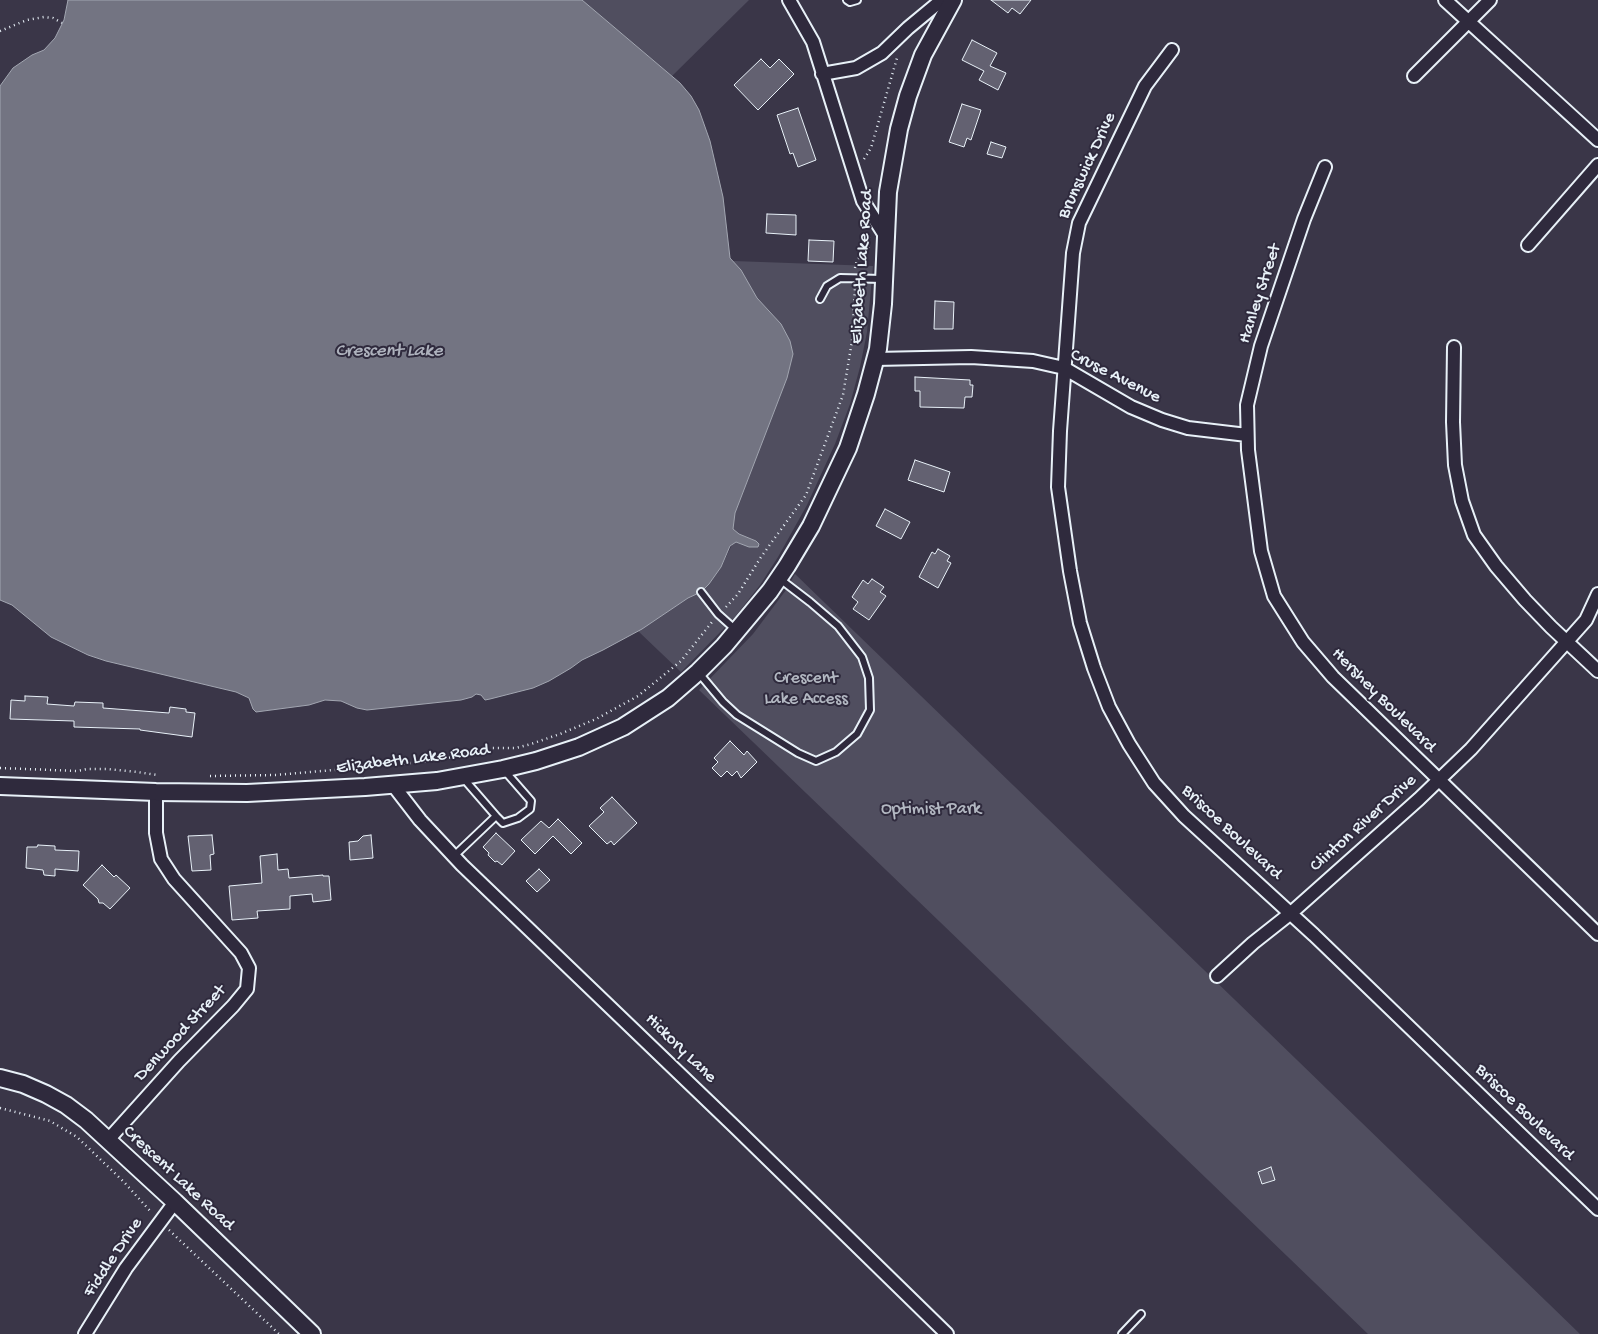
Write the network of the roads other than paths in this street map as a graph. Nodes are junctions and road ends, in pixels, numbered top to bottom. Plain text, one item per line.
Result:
1 (789, 0) edge
2 (847, 0) edge
3 (857, 0) edge
4 (1445, 0) edge
5 (1490, 0) edge
6 (951, 3) edge
7 (1468, 20) junction
8 (1172, 50) dead end
9 (822, 74) junction
10 (1414, 76) dead end
11 (1598, 140) edge
12 (1598, 165) edge
13 (1325, 167) dead end
14 (886, 237) junction
15 (1528, 245) dead end
16 (884, 279) junction
17 (820, 299) dead end
18 (1454, 347) dead end
19 (875, 360) junction
20 (1064, 368) junction
21 (1248, 435) junction
22 (779, 578) junction
23 (700, 592) dead end
24 (1598, 594) edge
25 (737, 631) junction
26 (1566, 641) junction
27 (1598, 671) edge
28 (698, 672) junction
29 (503, 769) junction
30 (462, 777) junction
31 (1438, 781) junction
32 (393, 785) junction
33 (0, 786) edge
34 (156, 792) junction
35 (496, 816) junction
36 (454, 856) junction
37 (1291, 913) junction
38 (1598, 934) edge
39 (1217, 976) dead end
40 (0, 1078) edge
41 (108, 1140) junction
42 (175, 1202) junction
43 (1598, 1209) edge
44 (1141, 1314) dead end
45 (85, 1334) edge
46 (312, 1334) edge
47 (948, 1334) edge
48 (1122, 1334) edge

1 - 9 street
2 - 3 lane
4 - 7 street
5 - 7 street
6 - 9 street
6 - 14 street, Elizabeth Lake Road
7 - 10 street
7 - 11 street
8 - 20 street, Brunswick Drive
9 - 14 street
12 - 15 street
13 - 21 street, Hanley Street
14 - 16 street, Elizabeth Lake Road
16 - 17 lane
16 - 19 street, Elizabeth Lake Road
18 - 26 street
19 - 20 street, Cruse Avenue
19 - 22 street, Elizabeth Lake Road
20 - 21 street, Cruse Avenue
20 - 37 street, Briscoe Boulevard
21 - 31 street, Hershey Boulevard
22 - 25 street, Elizabeth Lake Road
22 - 28 lane
23 - 25 lane
24 - 26 street, Clinton River Drive
25 - 28 street, Elizabeth Lake Road
26 - 27 street
26 - 31 street, Clinton River Drive
28 - 29 street, Elizabeth Lake Road
29 - 30 street, Elizabeth Lake Road
29 - 35 lane
30 - 32 street, Elizabeth Lake Road
30 - 35 lane
31 - 37 street, Clinton River Drive
31 - 38 street, Hershey Boulevard
32 - 34 street, Elizabeth Lake Road
32 - 36 street, Hickory Lane
33 - 34 street, Elizabeth Lake Road
34 - 41 street, Denwood Street
35 - 36 lane
36 - 47 street, Hickory Lane
37 - 39 street, Clinton River Drive
37 - 43 street, Briscoe Boulevard
40 - 41 street, Crescent Lake Road
41 - 42 street, Crescent Lake Road
42 - 45 street, Fiddle Drive
42 - 46 street, Crescent Lake Road
44 - 48 lane

